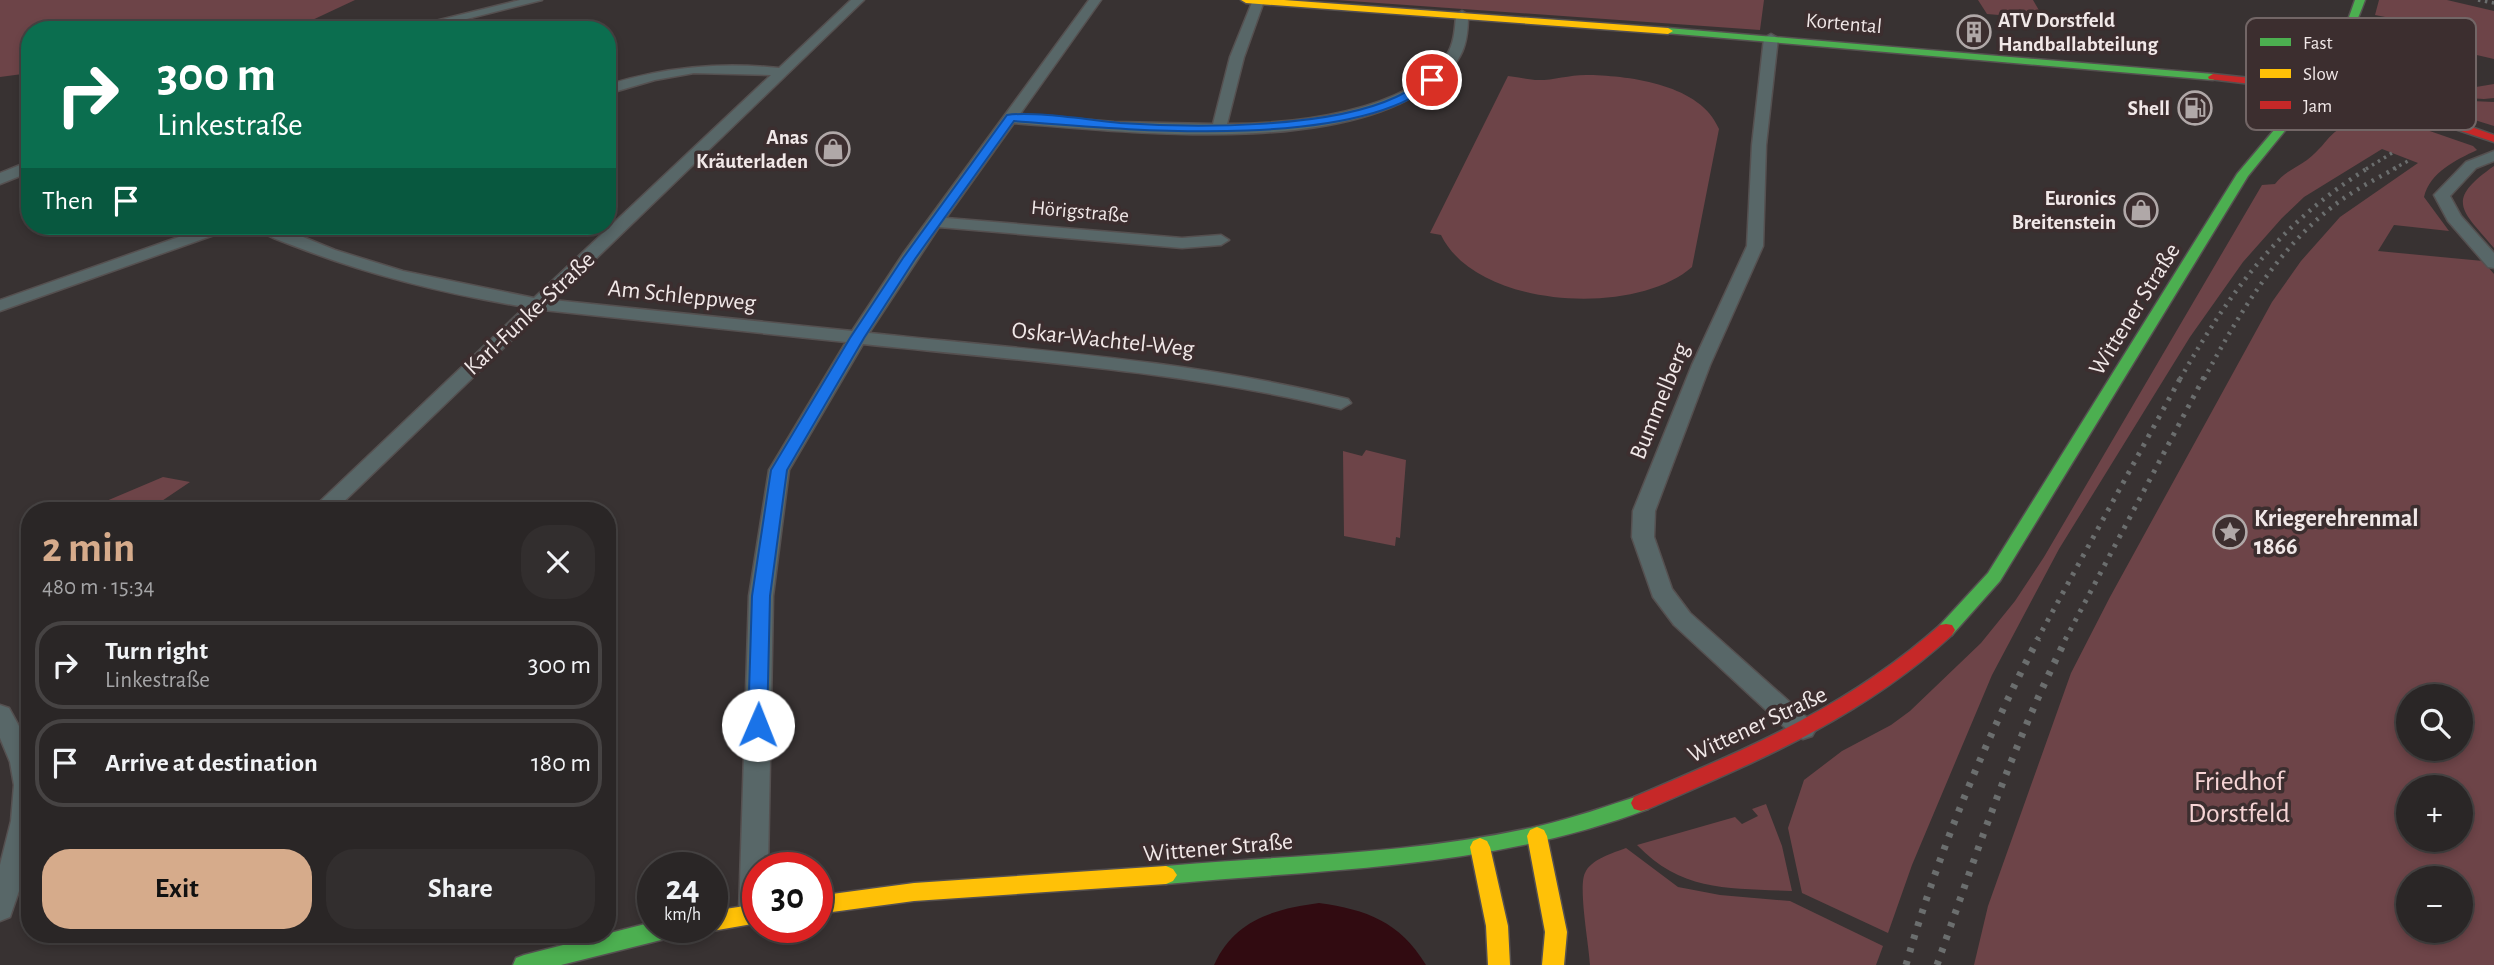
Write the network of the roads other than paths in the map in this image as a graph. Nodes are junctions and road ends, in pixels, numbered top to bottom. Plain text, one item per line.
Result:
1 (536, 0) edge
2 (858, 0) edge
3 (1095, 0) edge
4 (1246, 0) edge
5 (2360, 0) edge
6 (1258, 1) edge
7 (1462, 15) junction
8 (2353, 18) edge
9 (444, 21) edge
10 (1771, 38) junction
11 (783, 72) junction
12 (2246, 80) edge
13 (616, 87) edge
14 (1011, 118) junction
15 (1219, 128) junction
16 (2280, 130) edge
17 (2447, 130) edge
18 (2468, 130) edge
19 (2494, 139) edge
20 (2494, 145) edge
21 (2494, 156) edge
22 (21, 170) edge
23 (0, 179) edge
24 (935, 222) junction
25 (616, 229) edge
26 (200, 235) edge
27 (282, 235) edge
28 (610, 235) edge
29 (1221, 240) dead end
30 (2494, 264) edge
31 (537, 304) junction
32 (0, 306) edge
33 (857, 338) junction
34 (1341, 403) dead end
35 (330, 502) edge
36 (0, 715) edge
37 (1803, 729) junction
38 (21, 745) edge
39 (21, 831) edge
40 (1537, 836) junction
41 (1480, 847) junction
42 (756, 852) edge
43 (833, 903) edge
44 (0, 908) edge
45 (637, 935) edge
46 (616, 940) edge
47 (606, 943) edge
48 (524, 965) edge
49 (1499, 965) edge
50 (1553, 965) edge

1 - 9 street
2 - 11 street, Karl-Funke-Straße
3 - 14 street
4 - 6 main road, Kortental
5 - 8 main road, Wittener Straße
6 - 7 main road, Kortental
6 - 15 street
7 - 10 main road, Kortental
7 - 15 street
10 - 12 main road, Kortental
10 - 37 street, Bummelberg
11 - 13 street
11 - 25 street, Karl-Funke-Straße
14 - 15 street
14 - 24 street
16 - 37 main road, Wittener Straße
17 - 20 main road, Kortental
18 - 19 main road, Kortental
21 - 30 street
22 - 23 street
24 - 29 street, Hörigstraße
24 - 33 street
26 - 32 street
27 - 31 street, Am Schleppweg
28 - 31 street, Karl-Funke-Straße
31 - 33 street, Am Schleppweg
31 - 35 street, Karl-Funke-Straße
33 - 34 street, Oskar-Wachtel-Weg
33 - 42 street
36 - 38 street
37 - 40 main road, Wittener Straße
39 - 44 street
40 - 41 main road, Wittener Straße
40 - 50 main road
41 - 43 main road, Wittener Straße
41 - 49 main road
45 - 46 main road
47 - 48 main road

